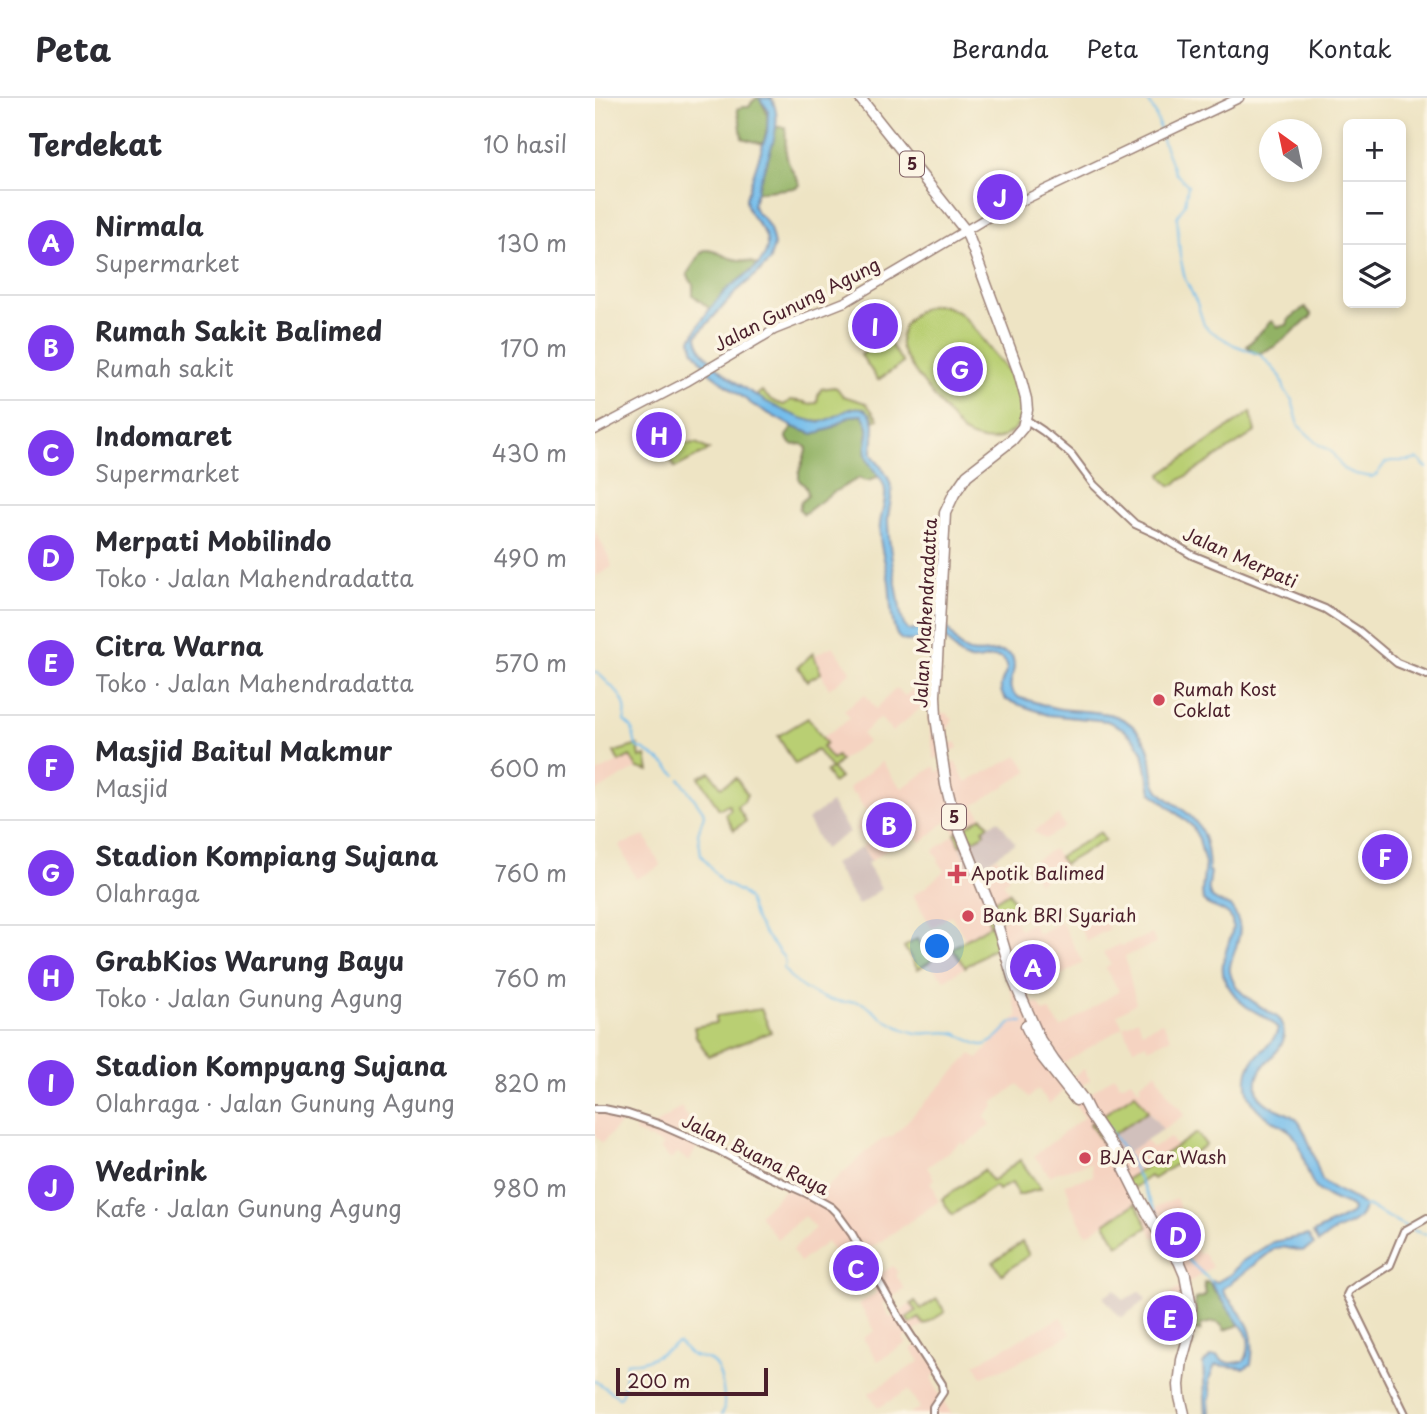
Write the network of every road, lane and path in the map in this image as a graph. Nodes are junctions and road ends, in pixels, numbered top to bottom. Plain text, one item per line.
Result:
1 (860, 98) edge
2 (1239, 98) edge
3 (965, 230) junction
4 (1028, 420) junction
5 (595, 430) edge
6 (1427, 675) edge
7 (595, 1109) edge
8 (1427, 1218) edge
9 (933, 1414) edge
10 (1184, 1414) edge
11 (1405, 1414) edge

1 - 3 highway, 5
2 - 3 main road, Jalan Gunung Agung
3 - 4 highway, 5
3 - 5 main road, Jalan Gunung Agung
4 - 6 street, Jalan Merpati
4 - 10 highway, Jalan Mahendradatta / 5
7 - 9 street, Jalan Buana Raya
8 - 11 street

